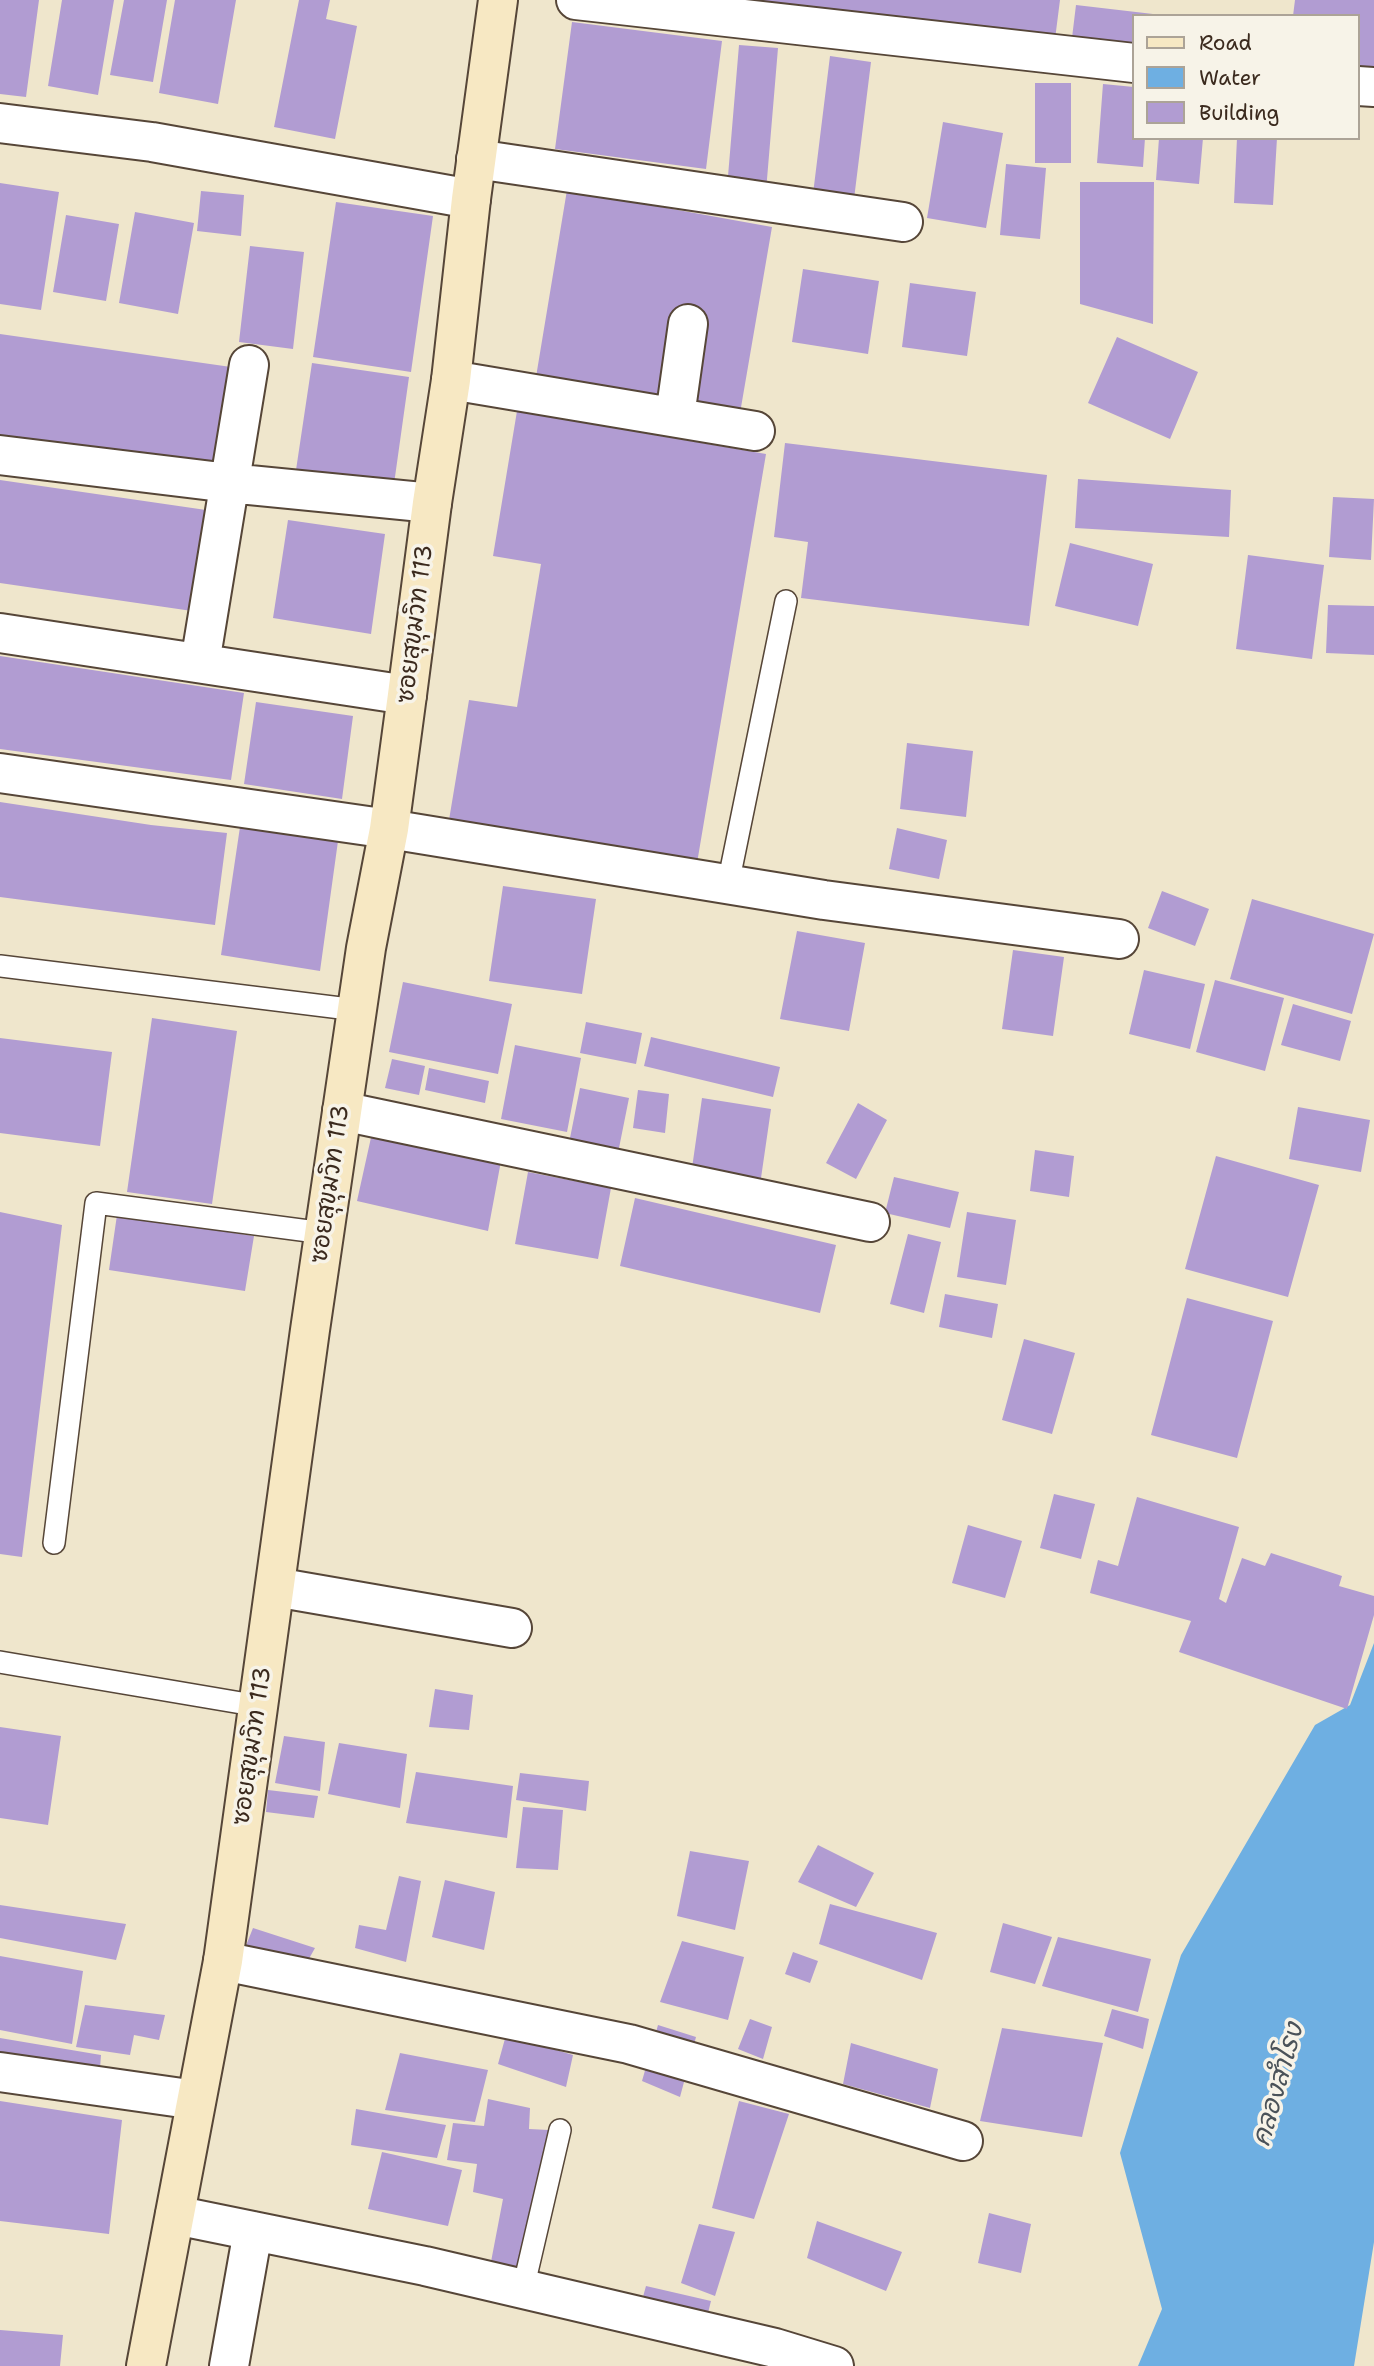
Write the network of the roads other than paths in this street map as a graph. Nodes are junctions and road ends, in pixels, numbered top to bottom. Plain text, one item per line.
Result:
1 (498, 0) edge
2 (576, 0) edge
3 (1132, 63) edge
4 (0, 123) edge
5 (476, 159) junction
6 (471, 199) junction
7 (902, 222) dead end
8 (688, 324) dead end
9 (249, 365) dead end
10 (451, 380) junction
11 (675, 416) junction
12 (755, 431) dead end
13 (0, 455) edge
14 (229, 483) junction
15 (432, 503) junction
16 (786, 601) dead end
17 (0, 633) edge
18 (200, 663) junction
19 (407, 695) junction
20 (0, 773) edge
21 (389, 829) junction
22 (728, 884) junction
23 (1119, 939) dead end
24 (0, 966) edge
25 (357, 1010) junction
26 (342, 1111) junction
27 (870, 1222) dead end
28 (324, 1233) junction
29 (54, 1543) dead end
30 (275, 1587) junction
31 (512, 1628) dead end
32 (0, 1661) edge
33 (259, 1706) junction
34 (223, 1961) junction
35 (0, 2072) edge
36 (196, 2100) junction
37 (561, 2130) dead end
38 (964, 2141) dead end
39 (175, 2215) junction
40 (253, 2231) junction
41 (523, 2289) junction
42 (146, 2366) edge
43 (229, 2366) edge
44 (834, 2366) edge

1 - 5 main road, ซอยสุขุมวิท 113
2 - 3 street
4 - 6 street
5 - 6 main road, ซอยสุขุมวิท 113
5 - 7 street
6 - 10 main road, ซอยสุขุมวิท 113
8 - 11 street
9 - 14 street
10 - 11 street
10 - 15 main road, ซอยสุขุมวิท 113
11 - 12 street
13 - 14 street
14 - 15 street
14 - 18 street
15 - 19 main road, ซอยสุขุมวิท 113
16 - 22 lane
17 - 18 street
18 - 19 street
19 - 21 main road, ซอยสุขุมวิท 113
20 - 21 street
21 - 22 street
21 - 25 main road, ซอยสุขุมวิท 113
22 - 23 street
24 - 25 lane
25 - 26 main road, ซอยสุขุมวิท 113
26 - 27 street
26 - 28 main road, ซอยสุขุมวิท 113
28 - 29 lane
28 - 30 main road, ซอยสุขุมวิท 113
30 - 31 street
30 - 33 main road, ซอยสุขุมวิท 113
32 - 33 lane
33 - 34 main road, ซอยสุขุมวิท 113
34 - 36 main road, ซอยสุขุมวิท 113
34 - 38 street
35 - 36 street
36 - 39 main road, ซอยสุขุมวิท 113
37 - 41 lane
39 - 40 street
39 - 42 main road, ซอยสุขุมวิท 113
40 - 41 street
40 - 43 street
41 - 44 street

